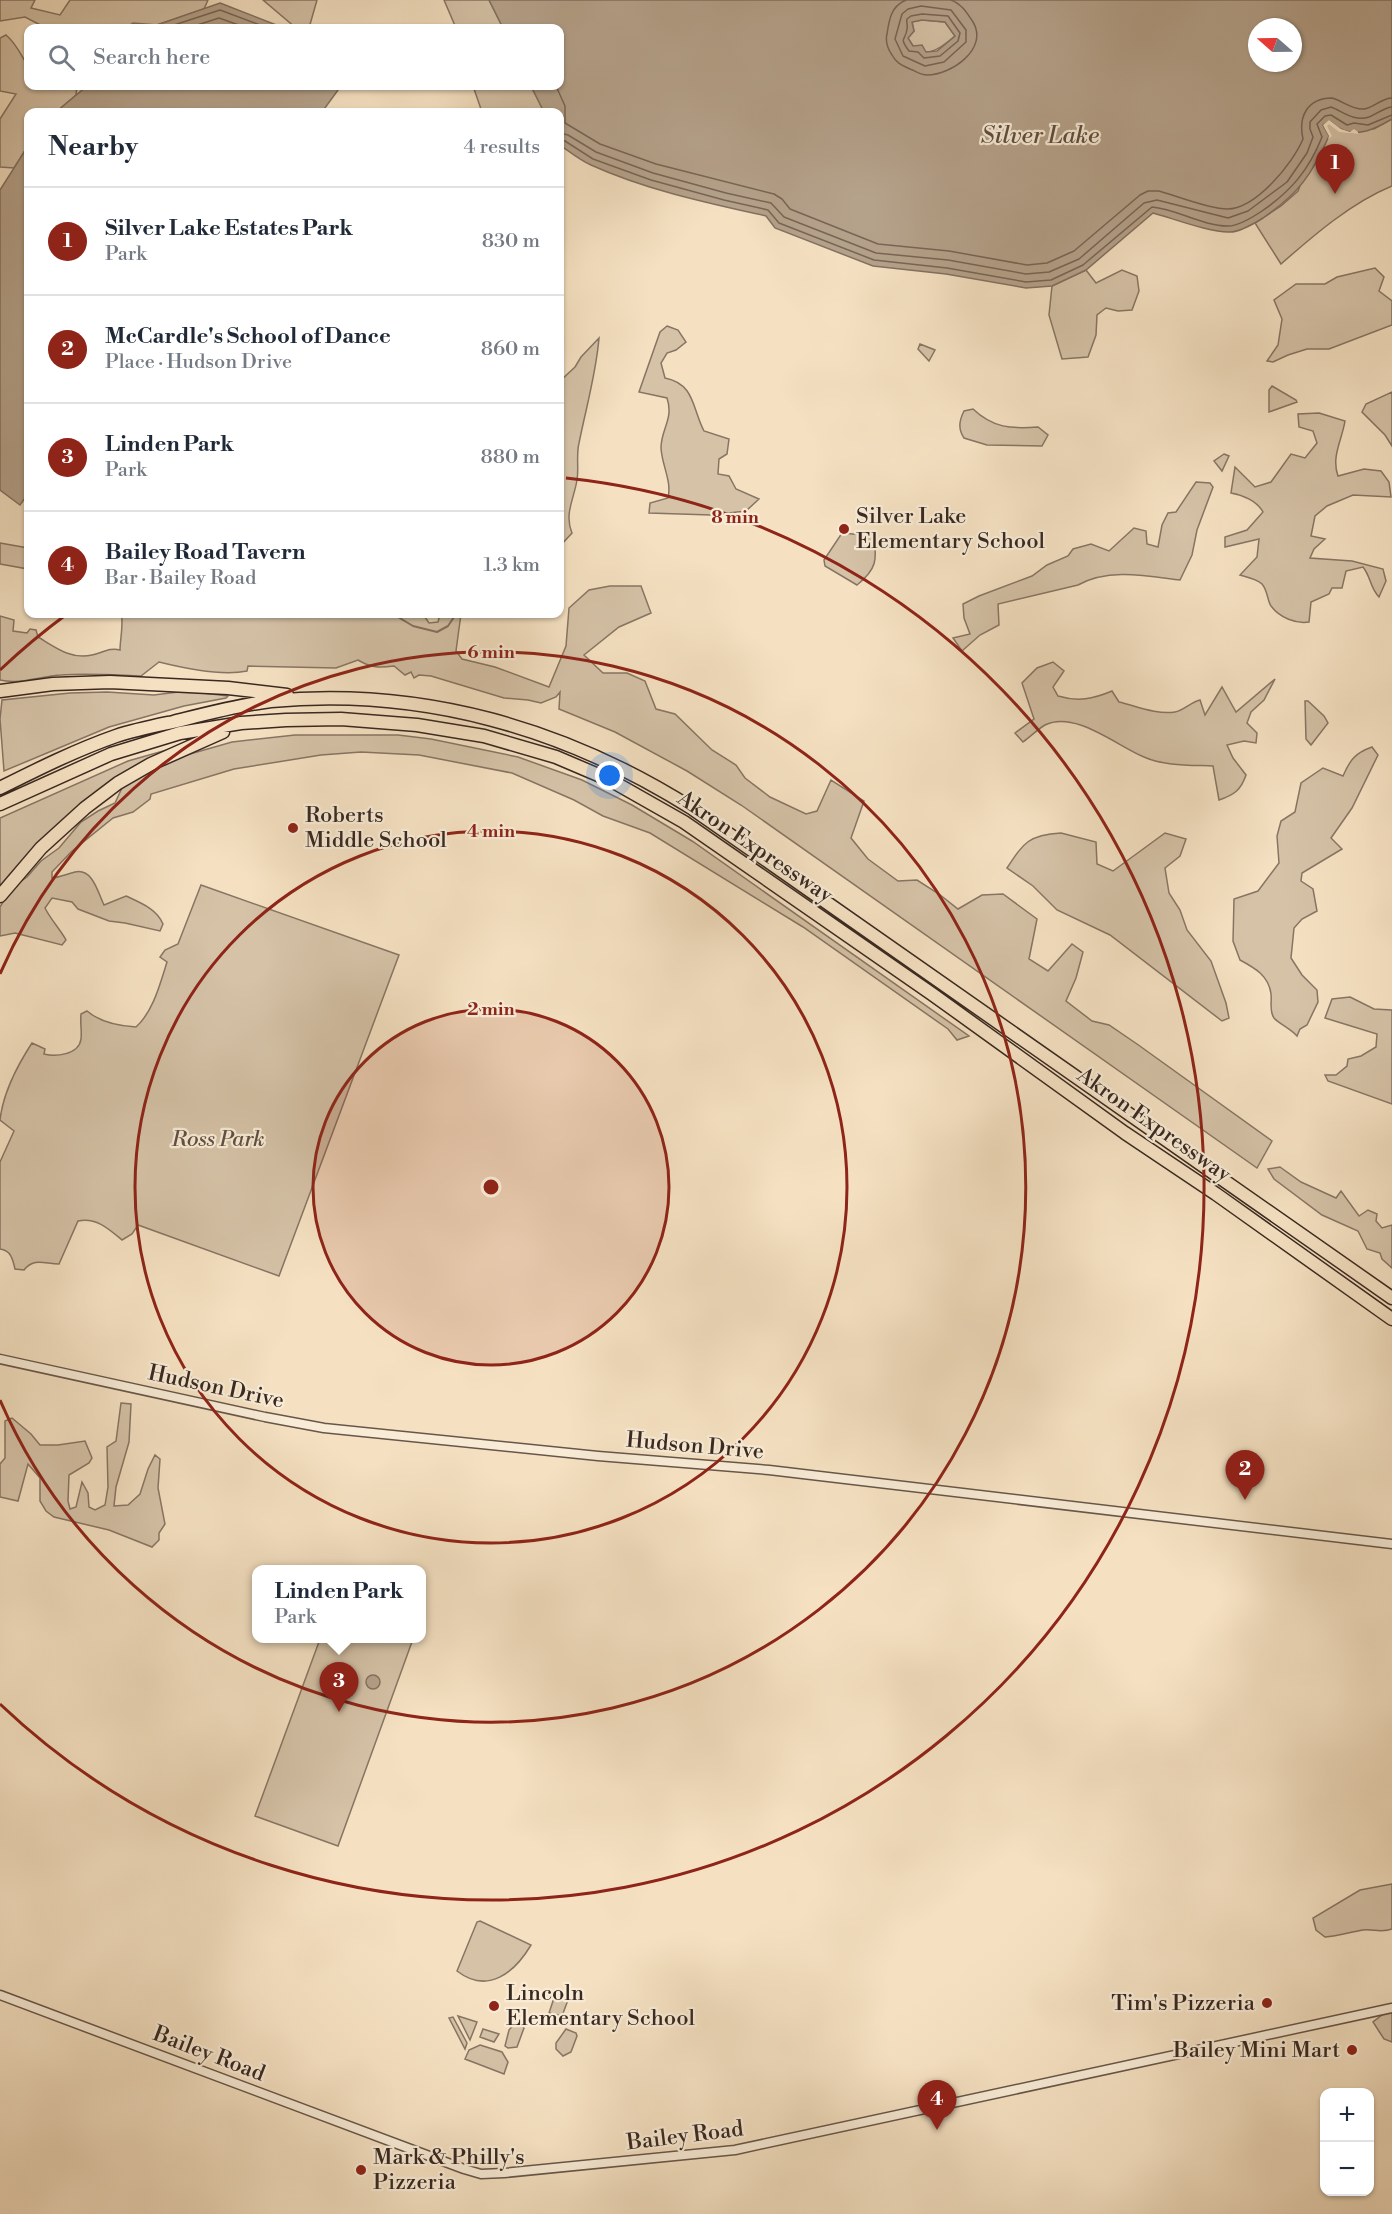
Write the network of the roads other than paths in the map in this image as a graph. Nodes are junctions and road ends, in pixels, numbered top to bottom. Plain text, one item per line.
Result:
1 (0, 691) edge
2 (317, 699) junction
3 (286, 720) junction
4 (0, 788) edge
5 (0, 804) edge
6 (0, 896) edge
7 (1332, 1255) junction
8 (1392, 1290) edge
9 (1392, 1298) edge
10 (1392, 1319) edge
11 (0, 1359) edge
12 (1392, 1544) edge
13 (0, 1995) edge
14 (1392, 2008) edge

1 - 2 highway
2 - 4 highway, Akron Expressway
2 - 7 highway, Akron Expressway
3 - 5 highway, Akron Expressway
3 - 6 highway
3 - 10 highway, Akron Expressway
7 - 8 highway
7 - 9 highway, Akron Expressway
11 - 12 street, Hudson Drive
13 - 14 street, Bailey Road

